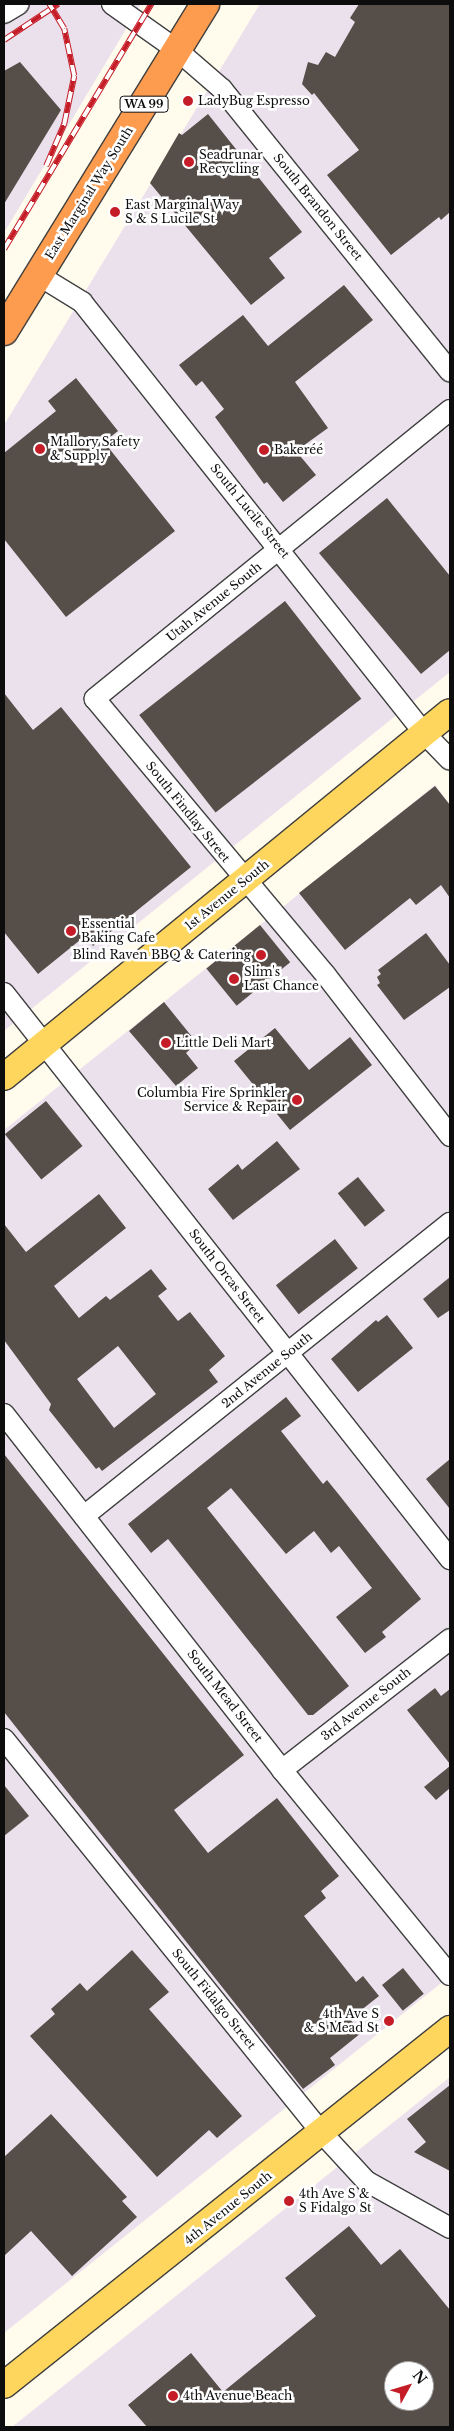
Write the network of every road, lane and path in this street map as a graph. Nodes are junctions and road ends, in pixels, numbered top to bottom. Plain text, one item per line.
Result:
1 (19, 4) edge
2 (112, 4) edge
3 (206, 4) edge
4 (4, 13) edge
5 (177, 50) junction
6 (38, 275) junction
7 (4, 332) edge
8 (450, 372) edge
9 (450, 410) edge
10 (280, 548) junction
11 (95, 700) joint
12 (450, 712) edge
13 (424, 733) junction
14 (450, 760) edge
15 (244, 881) junction
16 (4, 993) edge
17 (45, 1043) junction
18 (4, 1077) edge
19 (450, 1136) edge
20 (450, 1223) edge
21 (288, 1354) junction
22 (4, 1414) edge
23 (84, 1516) junction
24 (450, 1559) edge
25 (450, 1639) edge
26 (4, 1739) edge
27 (282, 1770) junction
28 (450, 1976) edge
29 (450, 2028) edge
30 (322, 2132) junction
31 (450, 2228) edge
32 (4, 2385) edge

1 - 4 street
2 - 5 street, South Brandon Street
3 - 5 highway, East Marginal Way South / WA 99
5 - 6 highway, East Marginal Way South / WA 99
5 - 8 street, South Brandon Street
6 - 7 highway, East Marginal Way South / WA 99
6 - 10 street, South Lucile Street
9 - 10 street, Utah Avenue South
10 - 11 street, Utah Avenue South
10 - 13 street, South Lucile Street
11 - 15 street, South Findlay Street
12 - 13 main road, 1st Avenue South
13 - 14 street, South Lucile Street
13 - 15 main road, 1st Avenue South
15 - 17 main road, 1st Avenue South
15 - 19 street, South Findlay Street
16 - 17 street, South Orcas Street
17 - 18 main road, 1st Avenue South
17 - 21 street, South Orcas Street
20 - 21 street, 2nd Avenue South
21 - 23 street, 2nd Avenue South
21 - 24 street, South Orcas Street
22 - 23 street, South Mead Street
23 - 27 street, South Mead Street
25 - 27 street, 3rd Avenue South
26 - 30 street, South Fidalgo Street
27 - 28 street, South Mead Street
29 - 30 main road, 4th Avenue South
30 - 31 street, South Fidalgo Street
30 - 32 main road, 4th Avenue South

